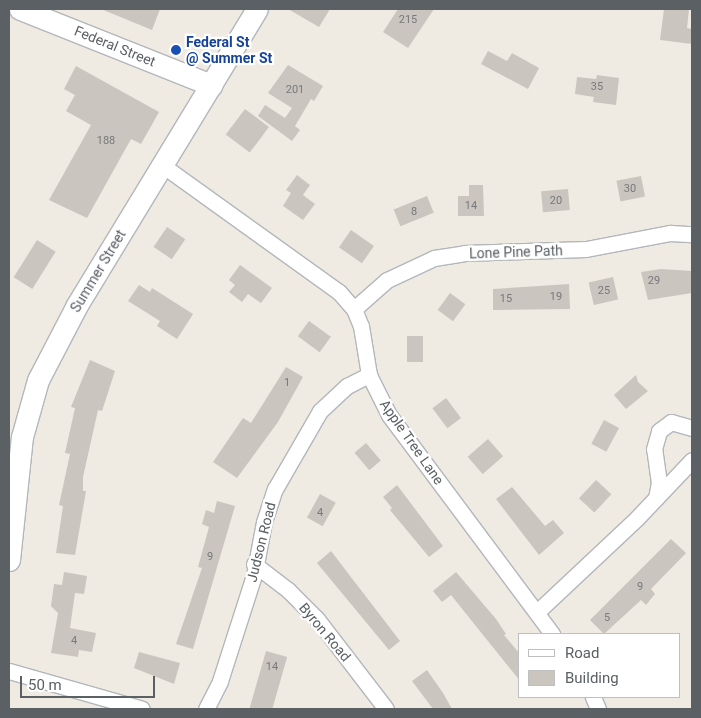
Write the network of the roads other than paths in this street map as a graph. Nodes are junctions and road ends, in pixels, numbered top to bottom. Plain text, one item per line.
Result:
1 (20, 9) edge
2 (257, 9) edge
3 (211, 85) junction
4 (162, 165) junction
5 (692, 234) edge
6 (354, 308) junction
7 (369, 375) junction
8 (692, 428) edge
9 (692, 460) edge
10 (656, 498) junction
11 (10, 528) edge
12 (9, 560) edge
13 (254, 564) junction
14 (536, 612) junction
15 (551, 633) edge
16 (9, 671) edge
17 (142, 709) edge
18 (206, 709) edge
19 (386, 709) edge

1 - 3 street, Federal Street
2 - 3 street, Summer Street
3 - 4 street, Summer Street
4 - 6 street, Apple Tree Lane
4 - 11 street, Summer Street
5 - 6 street, Lone Pine Path
6 - 7 street, Apple Tree Lane
7 - 13 street, Judson Road
7 - 14 street, Apple Tree Lane
8 - 10 street
9 - 10 street
10 - 14 street
11 - 12 street, Summer Street
13 - 18 street, Judson Road
13 - 19 street, Byron Road
14 - 15 street, Apple Tree Lane
16 - 17 street

